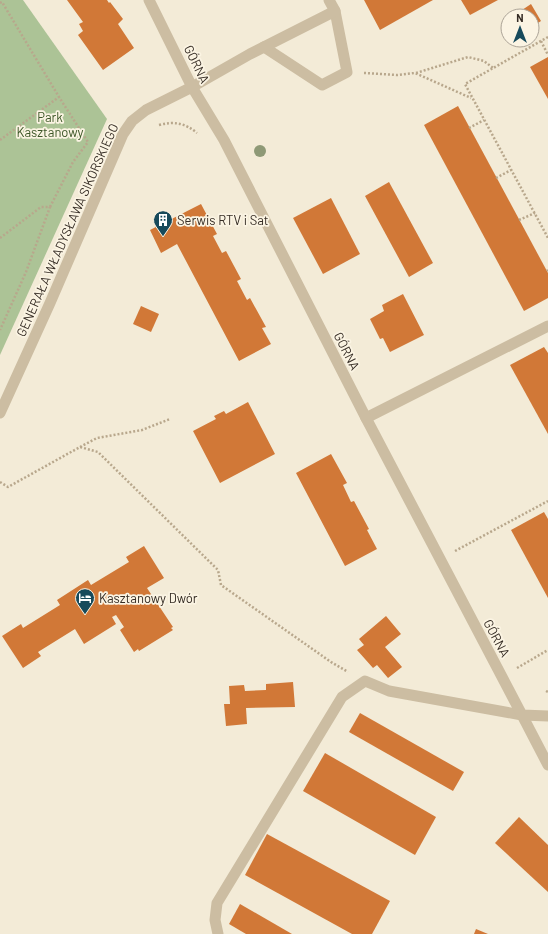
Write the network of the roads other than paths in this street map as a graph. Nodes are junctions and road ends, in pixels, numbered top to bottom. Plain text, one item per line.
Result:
1 (149, 0) edge
2 (329, 0) edge
3 (335, 11) junction
4 (264, 47) junction
5 (192, 87) junction
6 (548, 326) edge
7 (0, 413) edge
8 (366, 418) junction
9 (522, 715) junction
10 (548, 716) edge
11 (548, 765) edge
12 (218, 934) edge

1 - 5 street, GÓRNA
2 - 3 street
3 - 4 street, GENERAŁA WŁADYSŁAWA SIKORSKIEGO
3 - 4 street
4 - 5 street, GENERAŁA WŁADYSŁAWA SIKORSKIEGO
5 - 7 street, GENERAŁA WŁADYSŁAWA SIKORSKIEGO
5 - 8 street, GÓRNA
6 - 8 street
8 - 9 street, GÓRNA
9 - 10 street
9 - 11 street, GÓRNA
9 - 12 street

